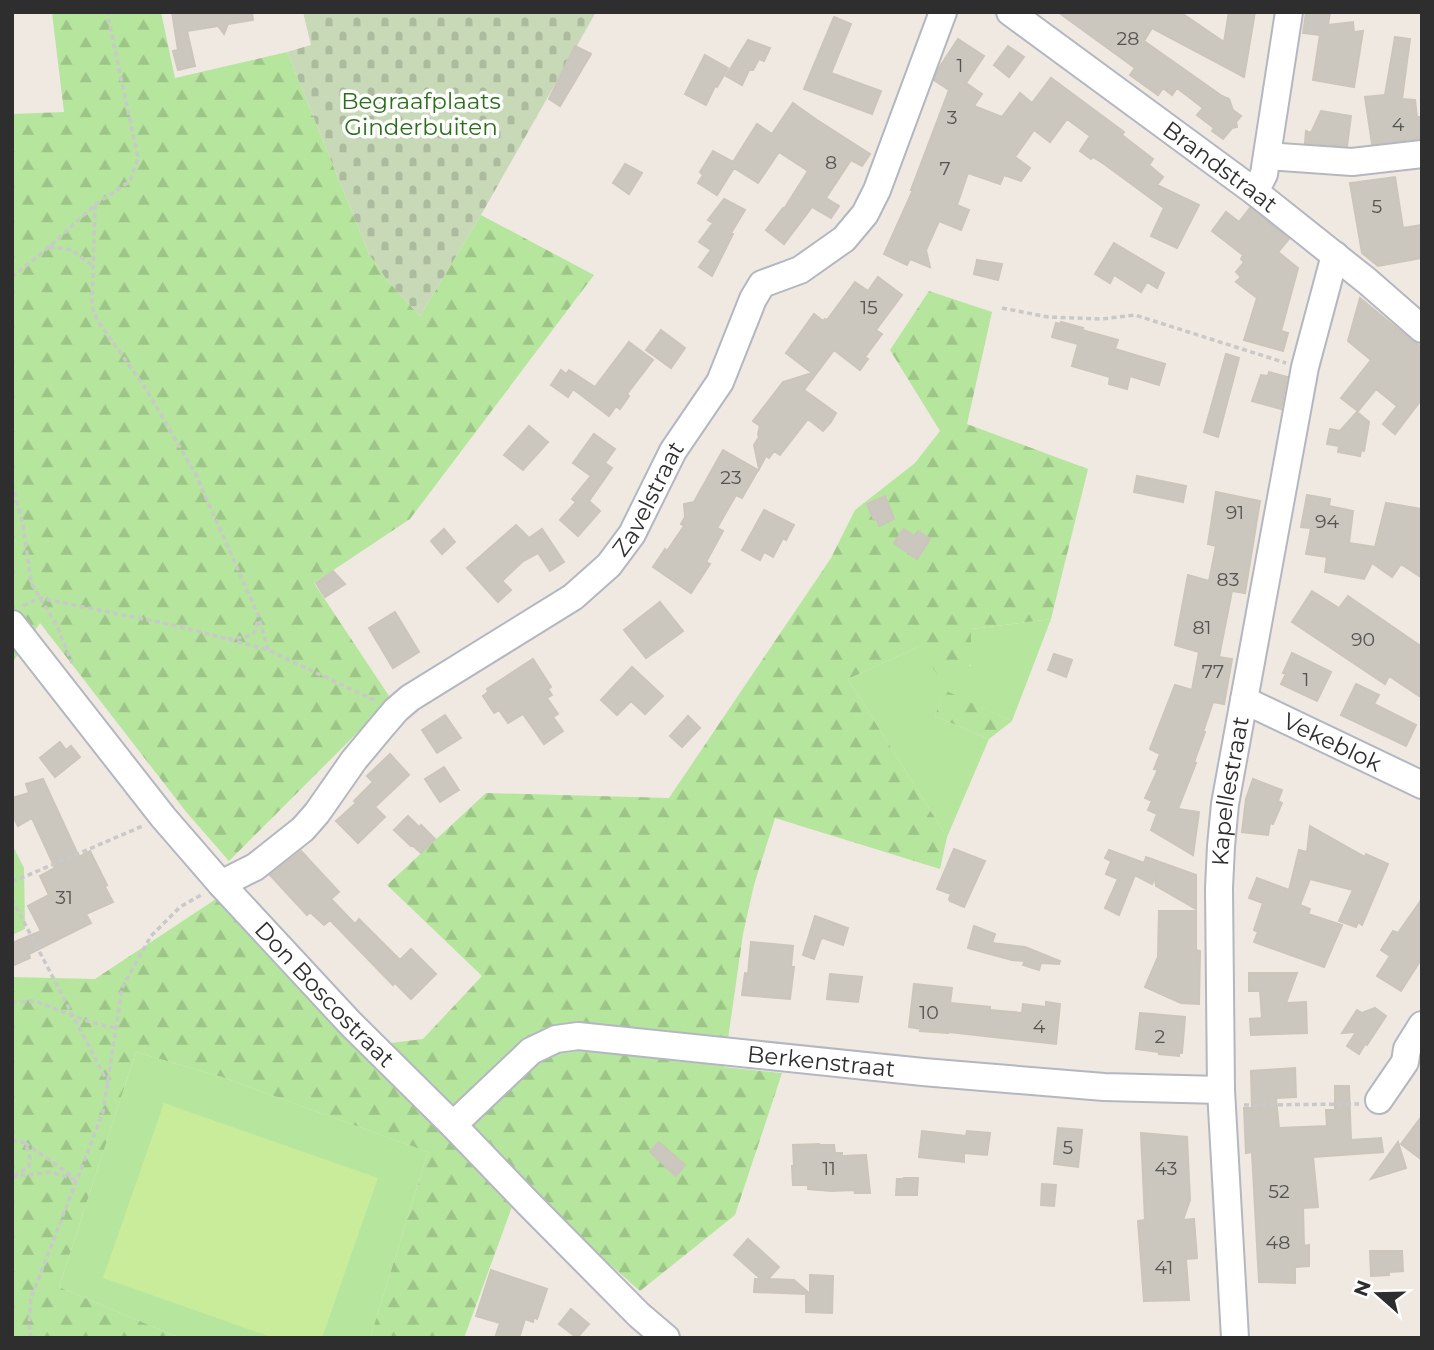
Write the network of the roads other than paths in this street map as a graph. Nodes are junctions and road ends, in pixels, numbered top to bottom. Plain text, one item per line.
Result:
1 (943, 12) edge
2 (1010, 12) edge
3 (1289, 12) edge
4 (1422, 154) edge
5 (1267, 156) junction
6 (1255, 192) junction
7 (1335, 255) junction
8 (1422, 329) edge
9 (17, 616) edge
10 (1244, 700) junction
11 (1422, 785) edge
12 (221, 884) junction
13 (1422, 1025) edge
14 (1222, 1100) junction
15 (1379, 1100) road end
16 (453, 1125) junction
17 (666, 1338) edge
18 (1234, 1338) edge

1 - 12 street, Zavelstraat
2 - 6 street, Brandstraat
3 - 5 street
4 - 5 street
5 - 6 street
6 - 7 street, Brandstraat
7 - 8 street, Brandstraat
7 - 10 street, Kapellestraat
9 - 12 street, Don Boscostraat
10 - 11 street, Vekeblok
10 - 14 street, Kapellestraat
12 - 16 street, Don Boscostraat
13 - 15 street
14 - 16 street, Berkenstraat
14 - 18 street, Kapellestraat
16 - 17 street, Don Boscostraat

